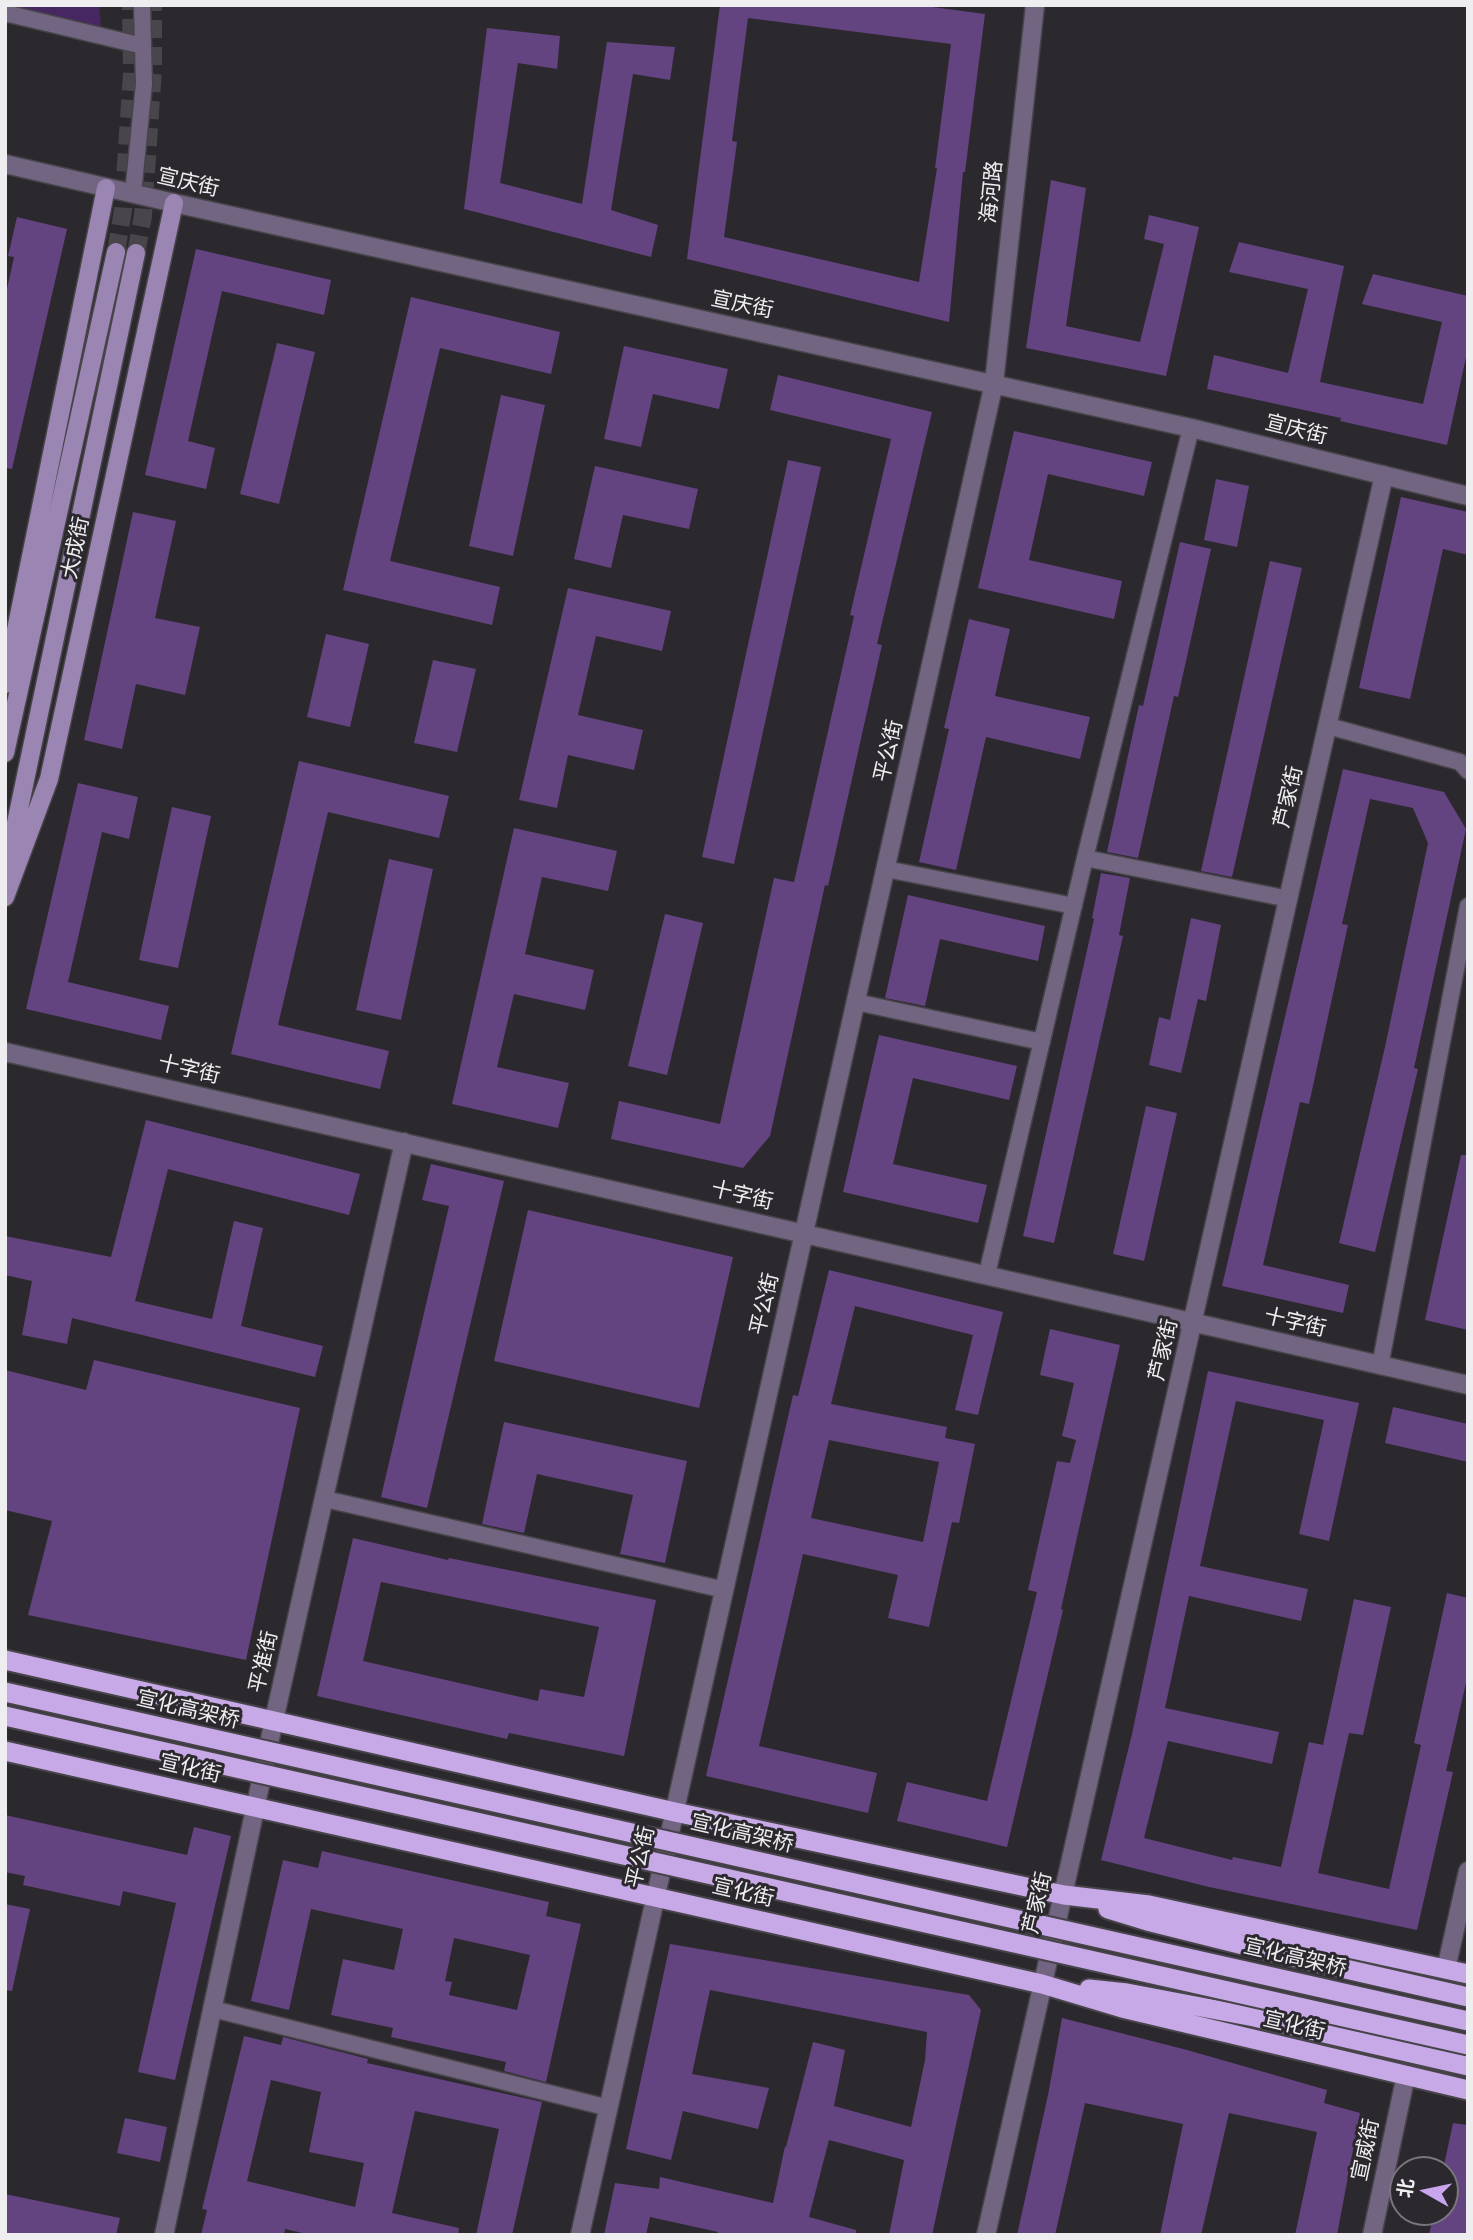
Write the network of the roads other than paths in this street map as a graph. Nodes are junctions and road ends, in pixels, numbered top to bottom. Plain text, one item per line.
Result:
1 (142, 5) edge
2 (1035, 5) edge
3 (5, 13) edge
4 (143, 46) junction
5 (5, 164) edge
6 (106, 188) junction
7 (133, 194) junction
8 (174, 203) junction
9 (116, 252) tunnel mouth
10 (136, 253) tunnel mouth
11 (994, 383) junction
12 (1191, 428) junction
13 (1384, 475) junction
14 (1468, 496) edge
15 (5, 684) edge
16 (1328, 726) junction
17 (5, 752) edge
18 (1468, 771) edge
19 (1085, 858) junction
20 (886, 869) junction
21 (5, 876) edge
22 (5, 897) edge
23 (1289, 899) junction
24 (1074, 906) junction
25 (1468, 906) edge
26 (856, 1002) junction
27 (1042, 1042) junction
28 (5, 1052) edge
29 (404, 1142) junction
30 (804, 1233) junction
31 (987, 1274) junction
32 (1193, 1322) junction
33 (1380, 1366) junction
34 (1468, 1385) edge
35 (325, 1500) junction
36 (724, 1590) junction
37 (5, 1660) edge
38 (5, 1692) edge
39 (5, 1716) edge
40 (274, 1720) junction
41 (5, 1751) edge
42 (256, 1807) junction
43 (675, 1812) junction
44 (1468, 1871) edge
45 (1064, 1895) junction
46 (656, 1897) junction
47 (1446, 1969) junction
48 (1468, 1974) edge
49 (1042, 1984) junction
50 (1468, 1997) edge
51 (212, 2009) junction
52 (1468, 2021) edge
53 (1468, 2045) edge
54 (1468, 2066) edge
55 (1406, 2076) junction
56 (1468, 2090) edge
57 (609, 2108) junction
58 (164, 2235) edge
59 (580, 2235) edge
60 (986, 2235) edge
61 (1372, 2235) edge

1 - 4 street
2 - 11 street, 海河路
3 - 4 street
4 - 7 street
5 - 6 street, 宣庆街
6 - 7 street, 宣庆街
6 - 15 main road, 大成街
7 - 8 street, 宣庆街
8 - 11 street, 宣庆街
8 - 22 main road, 大成街
9 - 17 main road, 大成街
10 - 21 main road, 大成街
11 - 12 street, 宣庆街
11 - 20 street, 平公街
12 - 13 street, 宣庆街
12 - 19 street
13 - 14 street, 宣庆街
13 - 16 street, 芦家街
16 - 18 street
16 - 23 street, 芦家街
19 - 23 street
19 - 24 street
20 - 24 street
20 - 26 street, 平公街
23 - 32 street, 芦家街
24 - 27 street
25 - 33 street
26 - 27 street
26 - 30 street, 平公街
27 - 31 street
28 - 29 street, 十字街
29 - 30 street, 十字街
29 - 35 street, 平准街
30 - 31 street, 十字街
30 - 36 street, 平公街
31 - 32 street, 十字街
32 - 33 street, 十字街
32 - 45 street, 芦家街
33 - 34 street, 十字街
35 - 36 street
35 - 40 street, 平准街
36 - 43 street, 平公街
37 - 40 highway
38 - 52 highway, 宣化高架桥, bridge
39 - 53 highway, bridge
40 - 42 street, 平准街
40 - 43 highway
41 - 42 highway, 宣化街
42 - 46 highway, 宣化街
42 - 51 street, 平准街
43 - 45 highway
43 - 46 street, 平公街
44 - 47 street
45 - 47 highway
45 - 49 street, 芦家街
45 - 50 highway
46 - 49 highway, 宣化街
46 - 57 street, 平公街
47 - 48 highway
49 - 54 highway
49 - 55 highway, 宣化街
49 - 60 street, 芦家街
51 - 57 street
51 - 58 street, 平准街
55 - 56 highway, 宣化街
55 - 61 street, 宣威街
57 - 59 street, 平公街

